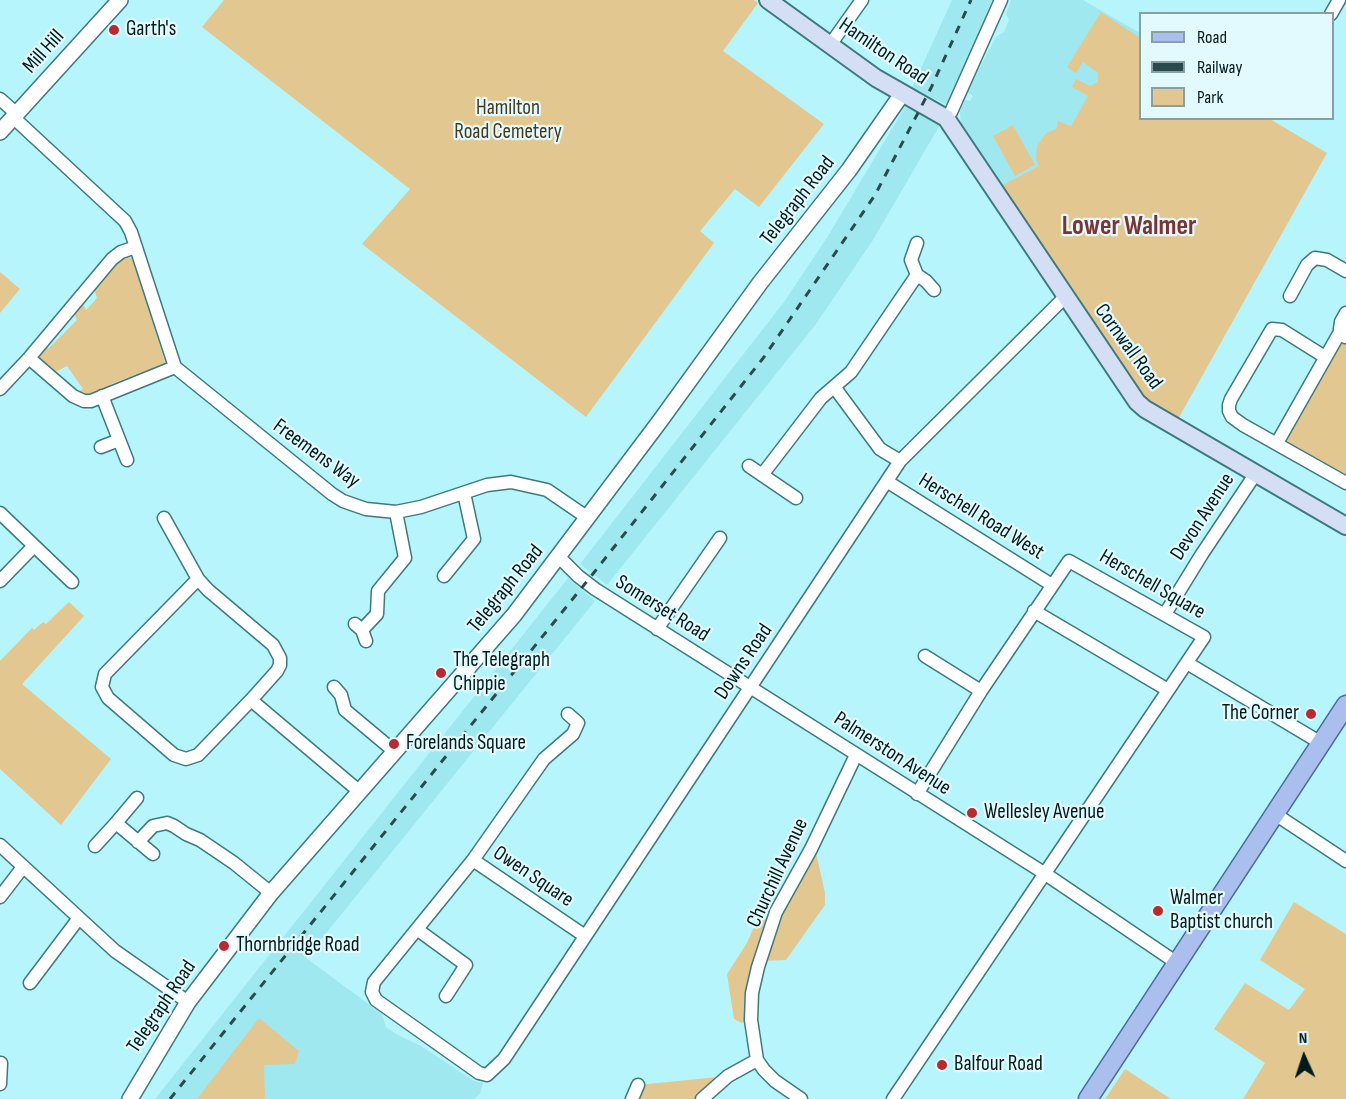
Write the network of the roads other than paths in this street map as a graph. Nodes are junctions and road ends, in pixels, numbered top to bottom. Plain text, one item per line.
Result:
1 (120, 0) edge
2 (768, 0) edge
3 (862, 0) edge
4 (1001, 0) edge
5 (830, 45) junction
6 (902, 94) junction
7 (0, 99) edge
8 (16, 116) junction
9 (946, 118) junction
10 (0, 132) edge
11 (917, 243) dead end
12 (136, 247) junction
13 (1346, 271) edge
14 (917, 275) junction
15 (934, 290) dead end
16 (1290, 296) dead end
17 (1065, 297) junction
18 (1346, 313) edge
19 (1343, 335) edge
20 (1325, 357) junction
21 (29, 358) junction
22 (175, 367) junction
23 (835, 388) junction
24 (0, 389) edge
25 (102, 396) junction
26 (119, 440) junction
27 (1277, 443) junction
28 (100, 447) dead end
29 (127, 460) dead end
30 (900, 461) junction
31 (749, 466) dead end
32 (1256, 473) junction
33 (762, 475) junction
34 (888, 482) junction
35 (1346, 483) edge
36 (464, 493) junction
37 (796, 498) dead end
38 (396, 512) junction
39 (0, 513) edge
40 (164, 518) dead end
41 (588, 518) junction
42 (1346, 526) edge
43 (720, 538) dead end
44 (34, 546) junction
45 (559, 557) junction
46 (444, 576) dead end
47 (198, 579) junction
48 (0, 581) edge
49 (72, 582) dead end
50 (1052, 585) junction
51 (1034, 611) junction
52 (1165, 614) junction
53 (657, 629) junction
54 (361, 631) dead end
55 (925, 656) dead end
56 (1187, 663) junction
57 (334, 687) dead end
58 (751, 687) junction
59 (981, 690) junction
60 (1168, 690) junction
61 (251, 700) junction
62 (1346, 705) edge
63 (568, 714) dead end
64 (1321, 743) junction
65 (394, 751) junction
66 (856, 755) junction
67 (360, 792) junction
68 (917, 794) junction
69 (138, 798) dead end
70 (1275, 814) junction
71 (116, 823) junction
72 (138, 842) junction
73 (0, 845) edge
74 (95, 846) dead end
75 (153, 854) dead end
76 (473, 860) junction
77 (1346, 861) edge
78 (23, 867) junction
79 (1044, 873) junction
80 (271, 893) junction
81 (0, 897) edge
82 (79, 918) junction
83 (418, 930) junction
84 (585, 936) junction
85 (1177, 963) junction
86 (30, 983) dead end
87 (446, 996) dead end
88 (188, 1002) junction
89 (757, 1060) junction
90 (1, 1063) edge
91 (487, 1075) joint
92 (0, 1084) edge
93 (638, 1085) dead end
94 (130, 1099) edge
95 (632, 1099) edge
96 (702, 1099) edge
97 (801, 1099) edge
98 (893, 1099) edge
99 (1088, 1099) edge

1 - 8 street, Mill Hill
2 - 5 main road, Hamilton Road
3 - 5 street
4 - 9 street
5 - 6 main road, Hamilton Road
6 - 9 main road, Hamilton Road
6 - 41 street, Telegraph Road
7 - 8 street
8 - 10 street, Mill Hill
8 - 12 street
9 - 17 main road, Cornwall Road
11 - 14 street
12 - 21 street
12 - 22 street
13 - 16 street
14 - 15 street
14 - 23 street
17 - 30 street, Downs Road
17 - 32 main road, Cornwall Road
18 - 19 street
19 - 20 street
20 - 27 street
20 - 27 street
21 - 24 street
21 - 25 street
22 - 25 street
22 - 38 street, Freemens Way
23 - 30 street
23 - 33 street
25 - 26 street
26 - 28 street
26 - 29 street
27 - 35 street
30 - 34 street, Downs Road
31 - 33 street
32 - 42 main road, Cornwall Road
32 - 52 street, Devon Avenue
33 - 37 street
34 - 50 street, Herschell Road West
34 - 58 street, Downs Road
36 - 38 street, Freemens Way
36 - 41 street, Freemens Way
36 - 46 street
38 - 54 street
39 - 44 street
40 - 47 street
41 - 45 street, Telegraph Road
43 - 53 street
44 - 48 street
44 - 49 street
45 - 53 street, Somerset Road
45 - 65 street, Telegraph Road
47 - 61 street
47 - 61 street
50 - 51 street, Herschell Square
50 - 52 street, Herschell Square
51 - 59 street
51 - 60 street
52 - 56 street, Herschell Square
53 - 58 street, Somerset Road
55 - 59 street
56 - 60 street, Herschell Square
56 - 64 street
57 - 65 street
58 - 66 street, Palmerston Avenue
58 - 84 street, Downs Road
59 - 68 street
60 - 79 street
61 - 67 street
62 - 64 main road
63 - 76 street
64 - 70 main road
65 - 67 street, Telegraph Road
66 - 68 street, Palmerston Avenue
66 - 89 street, Churchill Avenue
67 - 80 street, Telegraph Road
68 - 79 street, Palmerston Avenue
69 - 71 street
70 - 77 street
70 - 85 main road
71 - 72 street
71 - 74 street
72 - 75 street
72 - 80 street
73 - 78 street
76 - 83 street, Owen Square
76 - 84 street, Owen Square
78 - 81 street
78 - 82 street
79 - 85 street, Palmerston Avenue
79 - 98 street
80 - 88 street, Telegraph Road
82 - 86 street
82 - 88 street
83 - 87 street
83 - 91 street, Owen Square
84 - 91 street, Downs Road
85 - 99 main road
88 - 94 street, Telegraph Road
89 - 96 street
89 - 97 street
90 - 92 street
93 - 95 street

